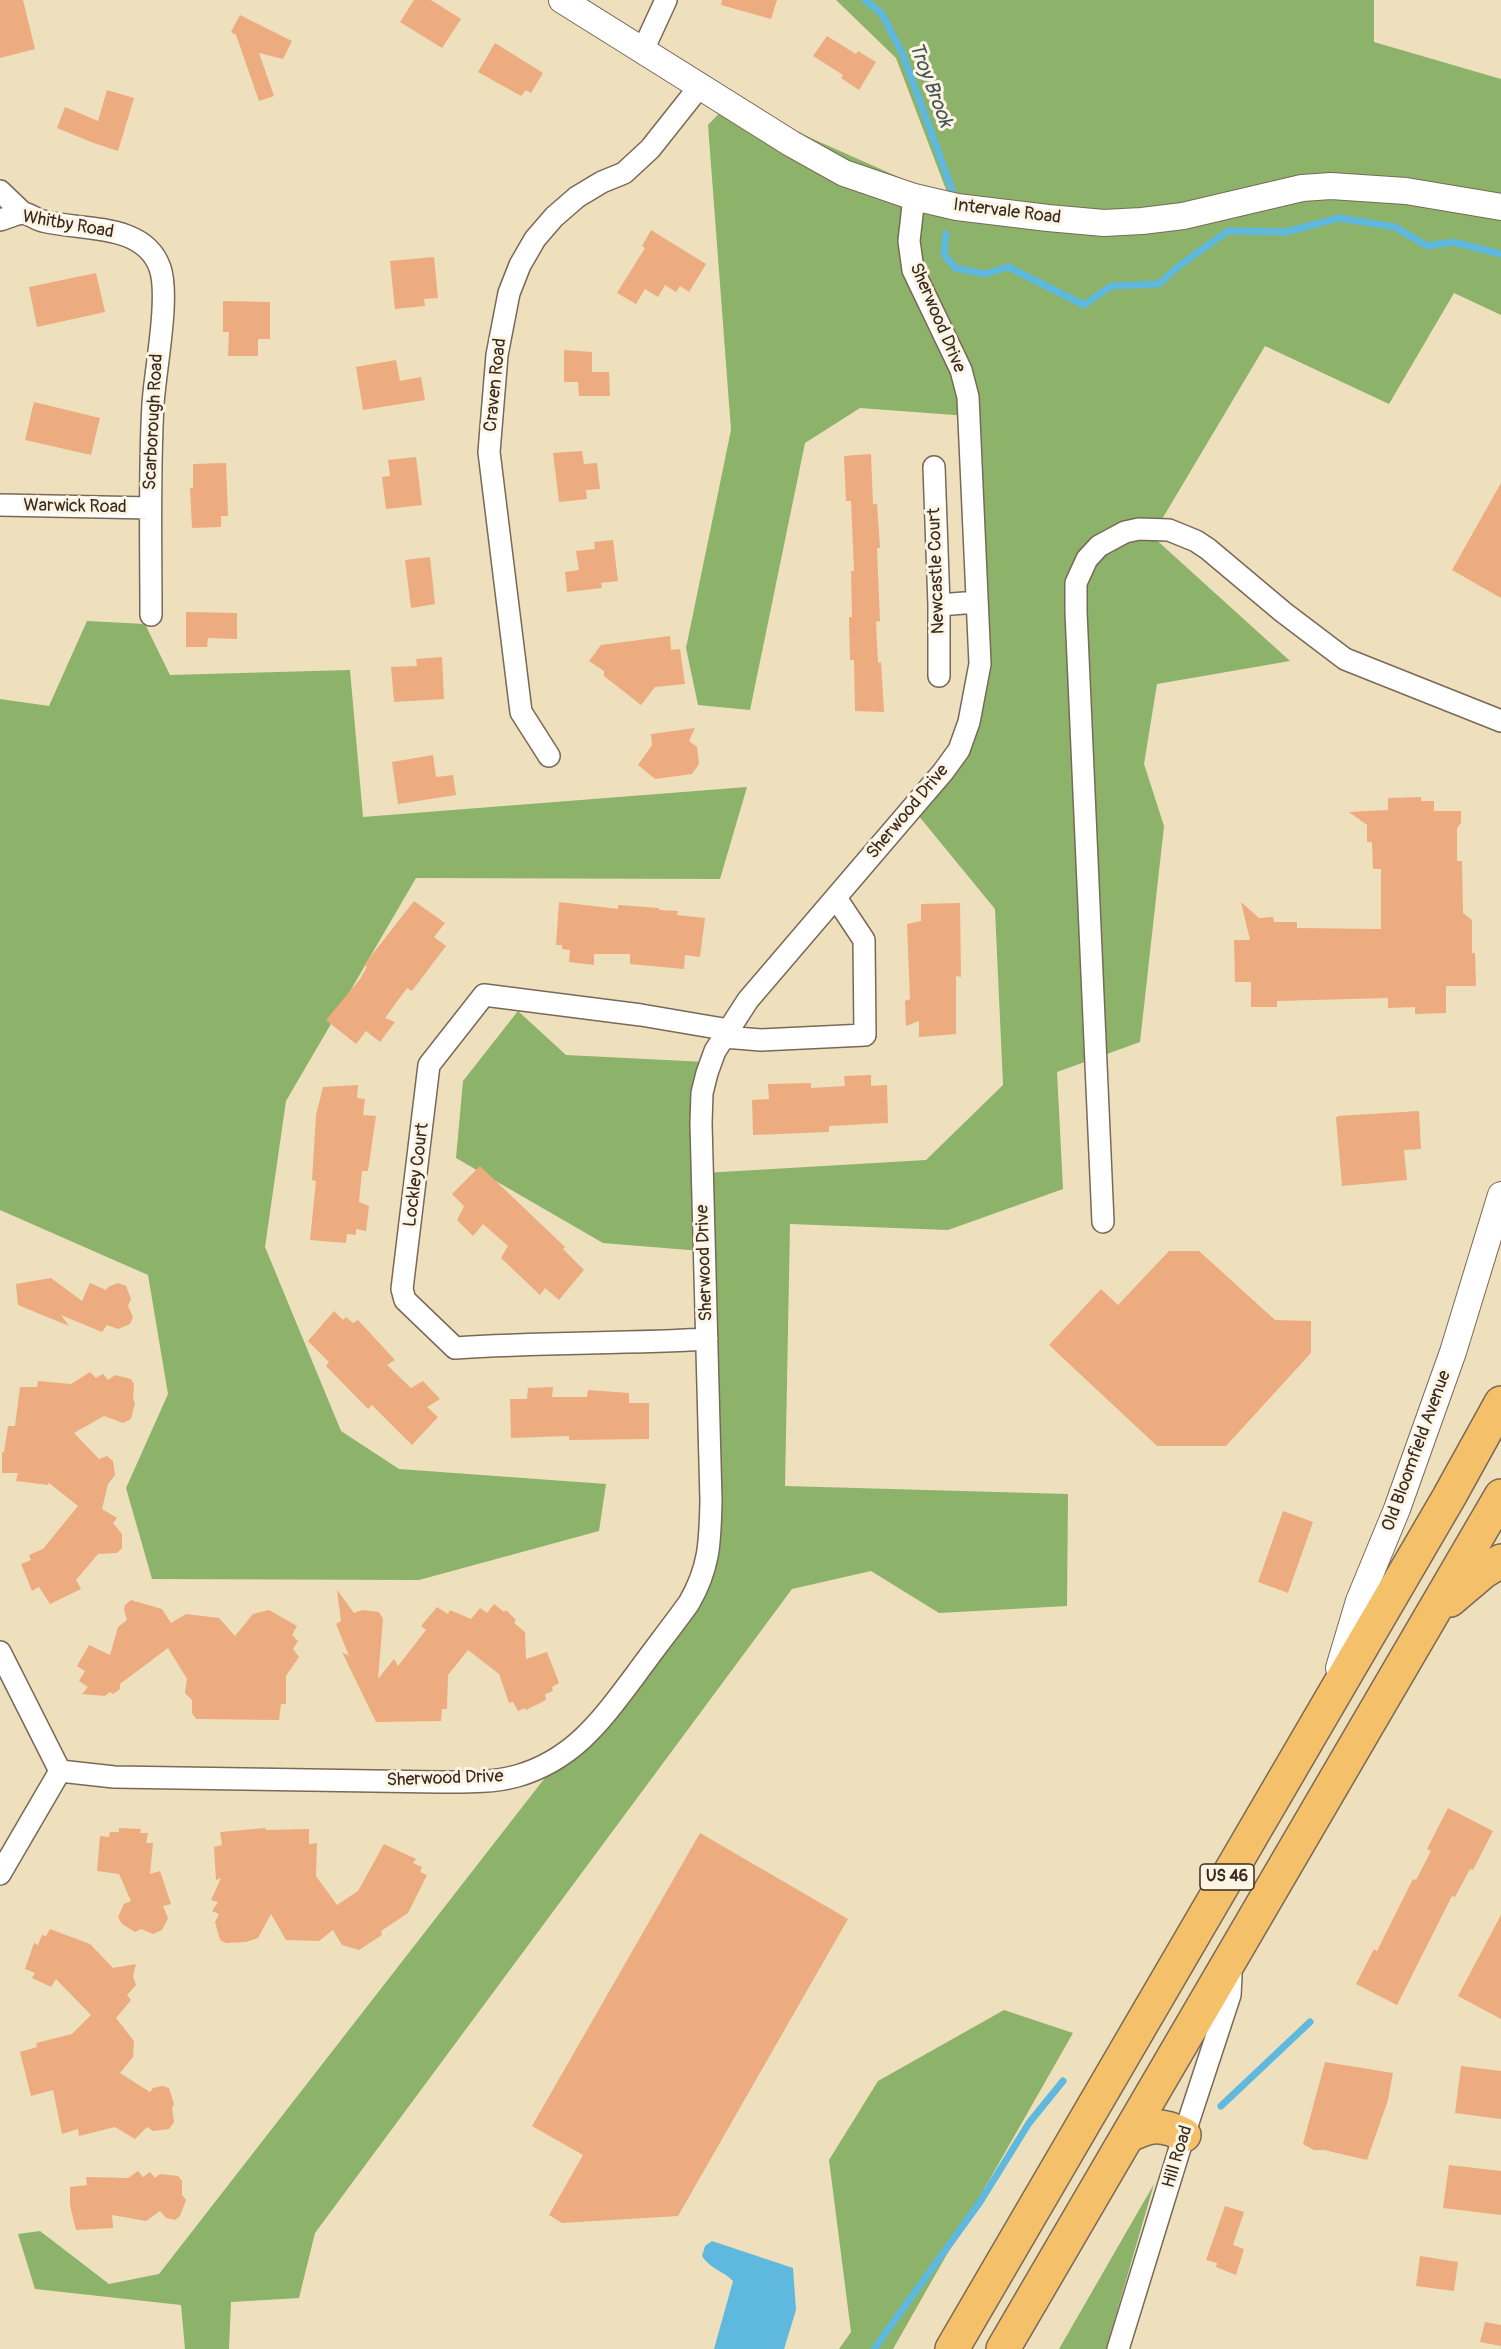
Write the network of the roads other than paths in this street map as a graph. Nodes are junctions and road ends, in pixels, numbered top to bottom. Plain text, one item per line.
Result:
1 (562, 0) edge
2 (666, 0) edge
3 (643, 50) junction
4 (700, 86) junction
5 (0, 191) edge
6 (914, 197) junction
7 (1501, 207) edge
8 (23, 213) junction
9 (0, 220) edge
10 (136, 240) joint
11 (934, 466) dead end
12 (0, 505) edge
13 (150, 508) junction
14 (977, 602) junction
15 (939, 605) junction
16 (152, 615) dead end
17 (939, 676) dead end
18 (1501, 721) edge
19 (549, 756) dead end
20 (836, 898) junction
21 (727, 1033) junction
22 (1501, 1195) edge
23 (1103, 1222) dead end
24 (707, 1339) junction
25 (1501, 1403) edge
26 (1501, 1496) edge
27 (1501, 1561) edge
28 (1431, 1617) junction
29 (0, 1652) edge
30 (1328, 1705) junction
31 (60, 1771) junction
32 (0, 1874) edge
33 (1229, 1964) junction
34 (1184, 2135) junction
35 (1128, 2136) junction
36 (952, 2349) edge
37 (1003, 2349) edge
38 (1118, 2349) edge

1 - 3 street, Intervale Road
2 - 3 street
3 - 4 street, Intervale Road
4 - 6 street, Intervale Road
4 - 19 street, Craven Road
5 - 8 street
6 - 7 street, Intervale Road
6 - 14 street, Sherwood Drive
8 - 9 street, Whitby Road
8 - 10 street, Whitby Road
10 - 13 street, Scarborough Road
11 - 15 street, Newcastle Court
12 - 13 street, Warwick Road
13 - 16 street, Scarborough Road
14 - 15 street
14 - 20 street, Sherwood Drive
15 - 17 street, Newcastle Court
18 - 23 street
20 - 21 street, Sherwood Drive
20 - 21 street
21 - 24 street, Sherwood Drive
21 - 24 street, Lockley Court
22 - 30 street, Old Bloomfield Avenue
24 - 31 street, Sherwood Drive
25 - 30 highway, US 46
26 - 28 highway, US 46
27 - 28 highway
28 - 33 highway, US 46
29 - 31 street
30 - 36 highway, US 46
31 - 32 street
33 - 34 street, Hill Road
33 - 35 highway, US 46
34 - 35 highway
34 - 38 street, Hill Road
35 - 37 highway, US 46

